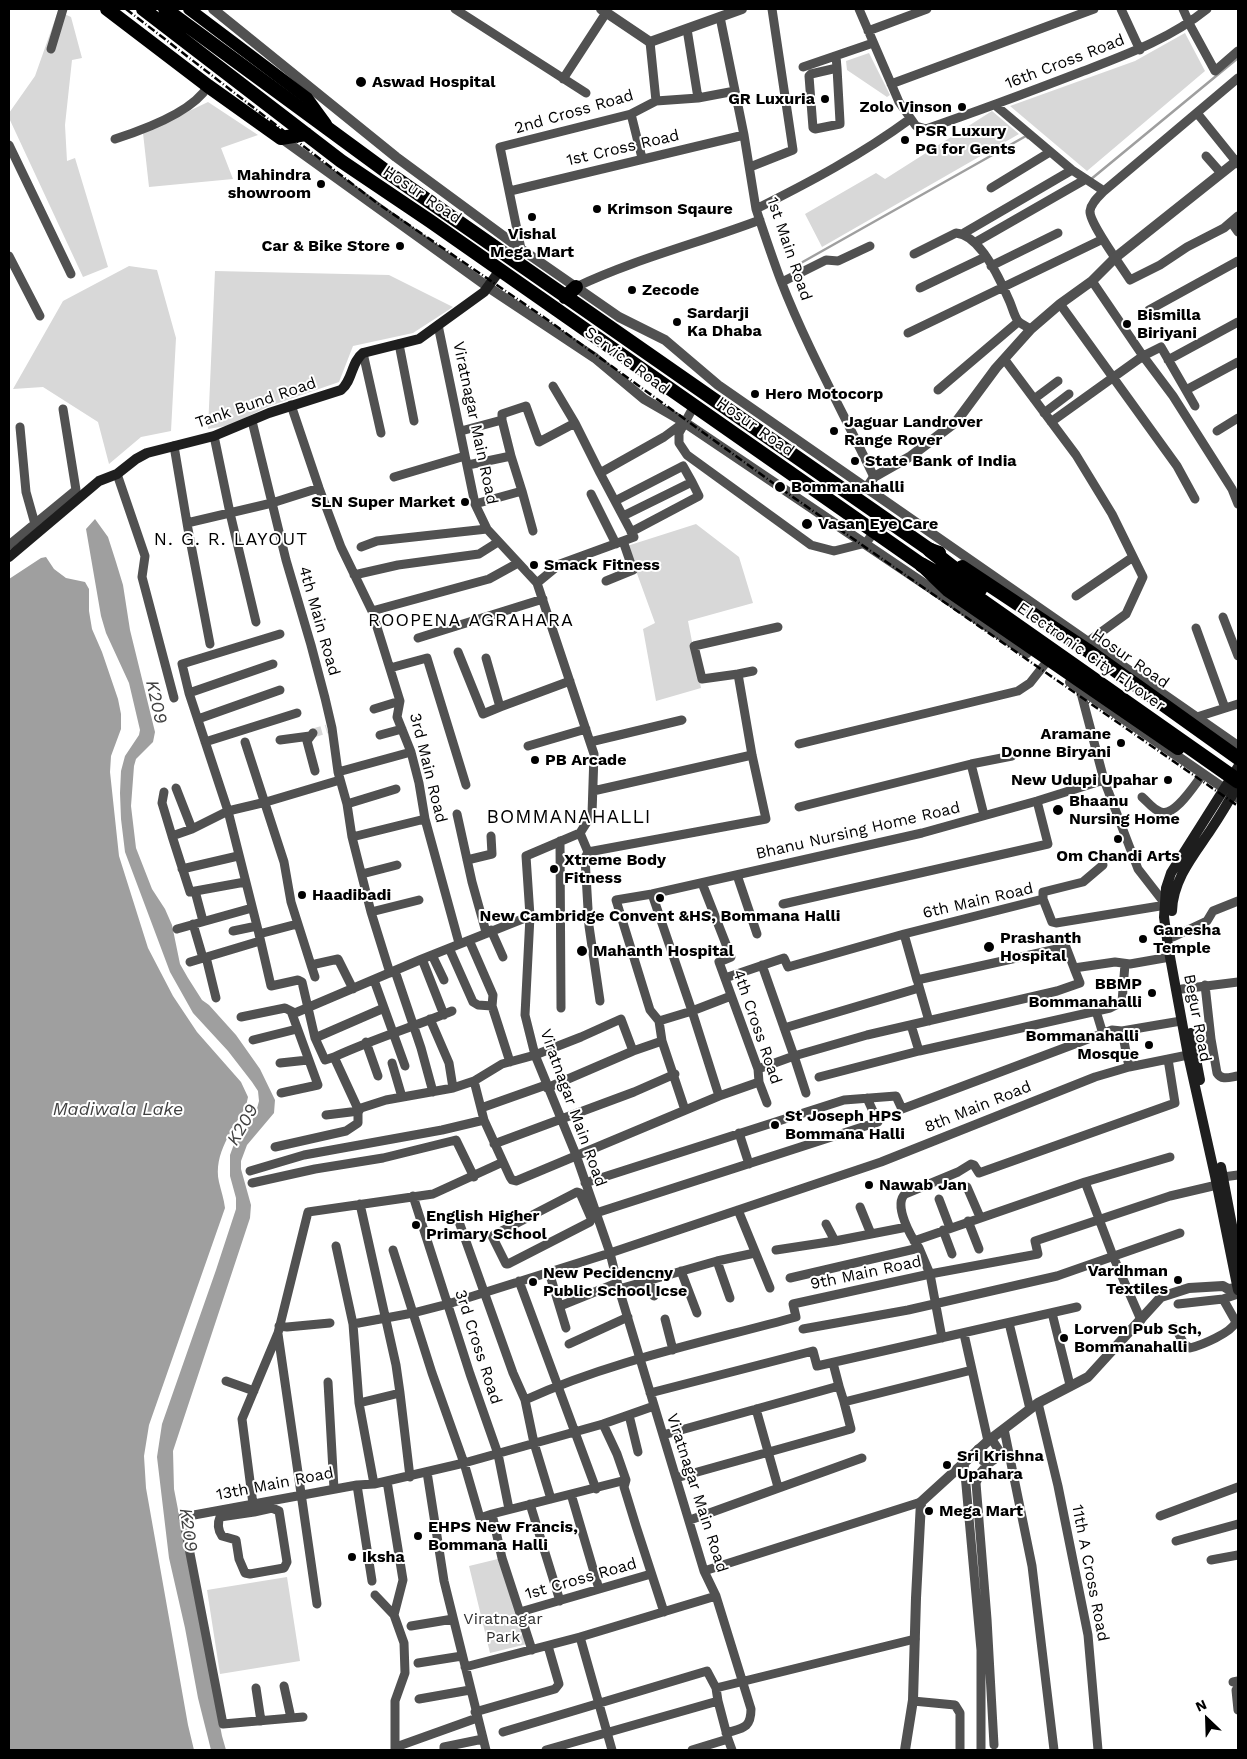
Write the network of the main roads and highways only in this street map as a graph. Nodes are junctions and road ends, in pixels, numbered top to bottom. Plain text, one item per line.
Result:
1 (143, 9) edge
2 (165, 9) edge
3 (189, 9) edge
4 (111, 10) edge
5 (332, 133) junction
6 (306, 134) junction
7 (500, 270) junction
8 (576, 287) road end
9 (565, 297) junction
10 (930, 550) junction
11 (9, 557) edge
12 (922, 566) junction
13 (1141, 708) junction
14 (1238, 758) edge
15 (1238, 768) edge
16 (1234, 788) edge
17 (1220, 1181) junction
18 (1238, 1251) edge
19 (1236, 1290) edge

1 - 6 highway, Hosur Road
2 - 5 highway, Hosur Road
3 - 5 main road
4 - 6 highway
5 - 9 highway, Hosur Road
6 - 7 highway, Hosur Road
7 - 11 main road, Tank Bund Road
7 - 12 highway, Hosur Road
8 - 9 highway
9 - 10 highway, Hosur Road
10 - 13 highway, Electronic City Flyover
10 - 14 highway, Hosur Road
12 - 13 highway, Electronic City Flyover
12 - 16 highway, Hosur Road
13 - 15 highway, Electronic City Flyover
13 - 16 highway, Electronic City Flyover
15 - 16 main road, Begur Road
16 - 17 main road, Begur Road
16 - 17 main road, Begur Road
17 - 18 main road, Begur Road
17 - 19 main road, Begur Road

